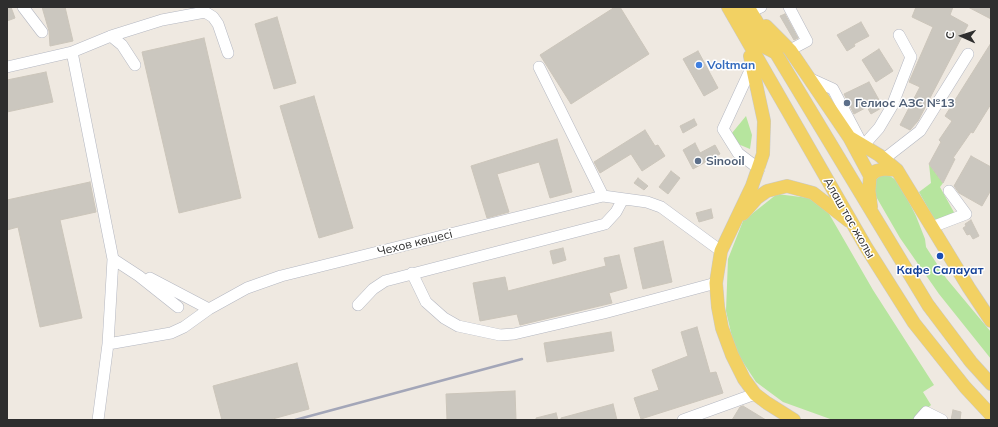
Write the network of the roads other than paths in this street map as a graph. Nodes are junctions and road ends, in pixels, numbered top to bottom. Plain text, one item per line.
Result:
1 (23, 7) edge
2 (789, 7) edge
3 (730, 10) edge
4 (754, 10) edge
5 (42, 32) dead end
6 (899, 35) dead end
7 (111, 36) junction
8 (746, 39) junction
9 (790, 50) junction
10 (72, 52) junction
11 (228, 53) dead end
12 (776, 53) junction
13 (968, 54) dead end
14 (753, 64) junction
15 (136, 66) dead end
16 (7, 67) edge
17 (540, 67) dead end
18 (811, 79) junction
19 (849, 137) junction
20 (863, 146) junction
21 (884, 159) junction
22 (759, 169) junction
23 (897, 170) junction
24 (870, 176) junction
25 (949, 191) dead end
26 (602, 196) junction
27 (624, 199) junction
28 (873, 217) junction
29 (853, 224) junction
30 (932, 227) junction
31 (728, 234) junction
32 (721, 250) junction
33 (113, 259) junction
34 (412, 274) junction
35 (139, 276) junction
36 (716, 283) junction
37 (358, 305) dead end
38 (178, 307) dead end
39 (209, 309) junction
40 (991, 321) edge
41 (108, 344) junction
42 (991, 384) edge
43 (755, 394) junction
44 (991, 415) edge
45 (790, 419) edge
46 (98, 420) edge
47 (683, 420) edge
48 (919, 420) edge
49 (942, 420) edge

1 - 5 lane
2 - 9 lane
3 - 8 main road, Алаш тас жолы
3 - 12 main road
4 - 9 main road
4 - 12 main road, Алаш тас жолы
6 - 20 lane
7 - 10 lane
7 - 11 lane
7 - 15 lane
8 - 14 main road
8 - 29 main road, Алаш тас жолы
9 - 18 main road
10 - 16 lane
10 - 33 lane
12 - 28 main road, Алаш тас жолы
13 - 21 lane
14 - 22 main road
14 - 22 lane
17 - 26 lane
18 - 19 main road
18 - 20 lane
19 - 20 main road
19 - 24 main road
20 - 21 main road
21 - 23 main road
22 - 31 main road
23 - 24 main road
23 - 30 main road
24 - 28 main road
25 - 30 lane
26 - 27 lane, Чехов көшесі
26 - 39 lane, Чехов көшесі
27 - 32 lane, Чехов көшесі
27 - 34 lane
28 - 42 main road, Алаш тас жолы
29 - 31 main road
29 - 44 main road, Алаш тас жолы
30 - 40 main road
31 - 32 main road
32 - 36 main road
33 - 35 lane
33 - 41 lane
34 - 36 lane
34 - 37 lane
35 - 38 lane
35 - 39 lane
36 - 43 main road
39 - 41 lane, Чехов көшесі
41 - 46 lane
43 - 45 main road
43 - 47 lane
48 - 49 lane

